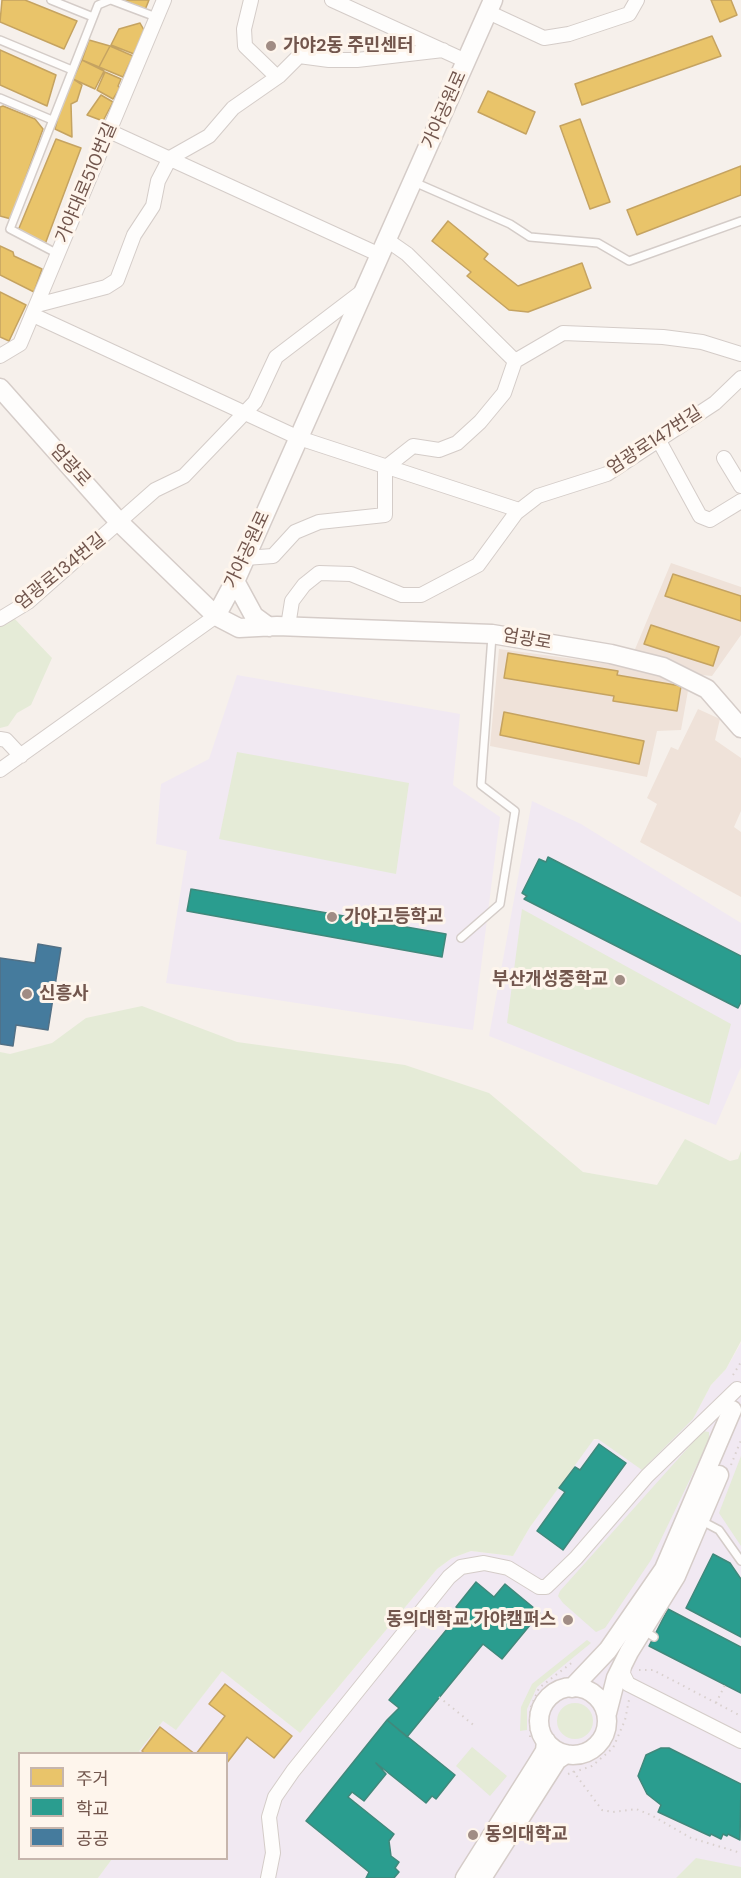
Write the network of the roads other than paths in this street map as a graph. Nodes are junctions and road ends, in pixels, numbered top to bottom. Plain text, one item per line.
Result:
1 (51, 0) edge
2 (111, 0) edge
3 (164, 0) edge
4 (251, 0) edge
5 (332, 0) edge
6 (637, 0) edge
7 (491, 6) edge
8 (93, 17) junction
9 (156, 17) junction
10 (0, 40) edge
11 (443, 50) junction
12 (466, 61) junction
13 (72, 70) junction
14 (277, 77) junction
15 (0, 98) edge
16 (52, 120) junction
17 (109, 131) junction
18 (170, 158) junction
19 (413, 182) junction
20 (741, 222) edge
21 (384, 248) junction
22 (58, 254) junction
23 (365, 289) junction
24 (35, 310) junction
25 (741, 354) edge
26 (0, 356) edge
27 (514, 361) junction
28 (741, 378) edge
29 (0, 388) edge
30 (245, 414) junction
31 (299, 438) junction
32 (658, 439) junction
33 (724, 458) dead end
34 (386, 466) junction
35 (741, 486) edge
36 (741, 501) edge
37 (519, 510) junction
38 (120, 522) junction
39 (245, 558) junction
40 (235, 581) junction
41 (216, 616) junction
42 (0, 619) edge
43 (288, 626) junction
44 (269, 627) junction
45 (492, 634) junction
46 (741, 728) edge
47 (0, 739) edge
48 (21, 756) junction
49 (0, 770) edge
50 (461, 938) dead end
51 (737, 1389) dead end
52 (737, 1416) edge
53 (694, 1518) junction
54 (741, 1561) edge
55 (630, 1664) junction
56 (628, 1684) junction
57 (572, 1688) junction
58 (609, 1705) junction
59 (538, 1741) junction
60 (741, 1741) edge
61 (569, 1763) junction
62 (268, 1878) edge
63 (465, 1878) edge
64 (482, 1878) edge

1 - 8 lane
2 - 8 lane
2 - 9 lane
3 - 9 street, 가야대로510번길
4 - 14 street
5 - 11 street
6 - 7 street, 가야공원로
7 - 12 main road, 가야공원로
8 - 13 lane
9 - 17 street, 가야대로510번길
10 - 13 lane
11 - 12 street
11 - 14 street
12 - 19 main road, 가야공원로
13 - 16 lane
14 - 18 street
15 - 16 lane
16 - 22 lane
17 - 18 street
17 - 22 street, 가야대로510번길
18 - 21 street
18 - 24 street
19 - 20 lane
19 - 21 main road, 가야공원로
21 - 23 main road, 가야공원로
21 - 27 street
22 - 24 street, 가야대로510번길
23 - 30 street, 엄광로134번길
23 - 31 main road, 가야공원로
24 - 26 street, 가야대로510번길
24 - 30 street
25 - 27 street
27 - 34 street
28 - 32 street, 엄광로147번길
29 - 38 main road, 엄광로
30 - 31 street
30 - 38 street, 엄광로134번길
31 - 34 street
31 - 39 main road, 가야공원로
32 - 36 street
32 - 37 street, 엄광로147번길
33 - 35 street
34 - 37 street
34 - 39 street
37 - 43 street, 엄광로147번길
38 - 41 main road, 엄광로
38 - 42 street, 엄광로134번길
39 - 40 main road, 가야공원로
40 - 41 main road, 가야공원로
40 - 44 main road
41 - 44 main road, 엄광로
41 - 48 street, 가야공원로
43 - 44 main road, 엄광로
43 - 45 main road, 엄광로
45 - 46 main road, 엄광로
45 - 50 lane
47 - 48 street
48 - 49 street, 가야공원로
51 - 62 street
52 - 53 main road
53 - 54 lane
53 - 55 main road
53 - 57 main road
55 - 56 street
55 - 58 main road
56 - 58 street
56 - 60 street
57 - 58 main road
57 - 59 main road
58 - 61 main road
59 - 61 main road
59 - 63 main road
61 - 64 main road

